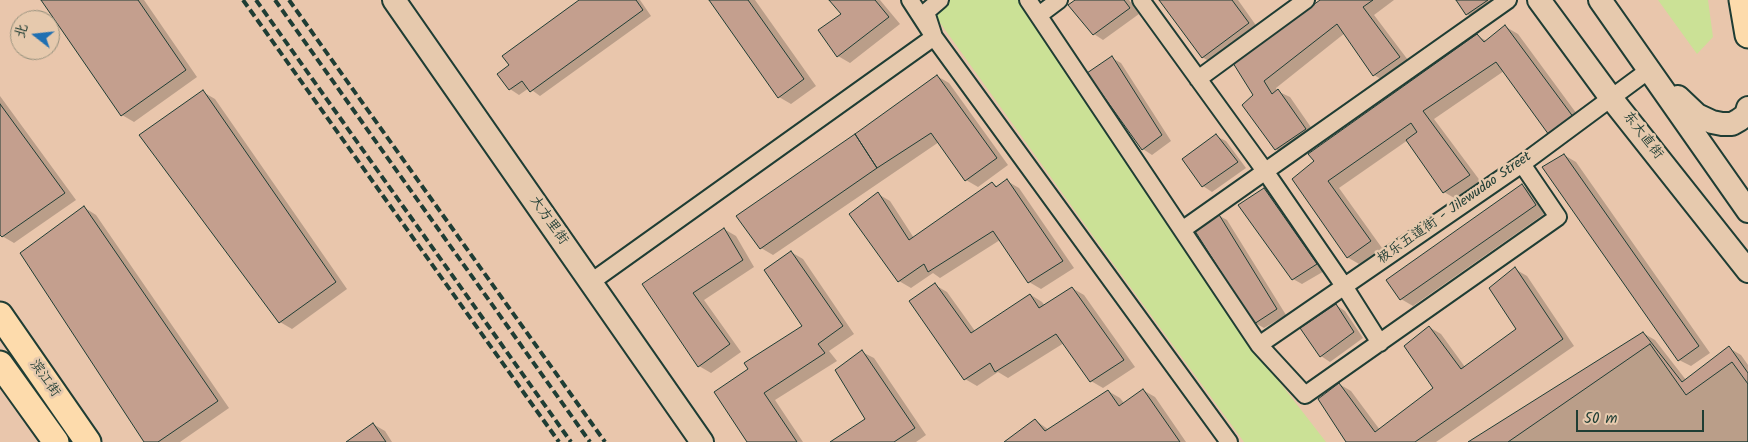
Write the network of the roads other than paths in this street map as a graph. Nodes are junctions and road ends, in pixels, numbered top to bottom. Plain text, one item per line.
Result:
1 (394, 0) edge
2 (410, 0) edge
3 (910, 0) edge
4 (940, 0) edge
5 (1028, 0) edge
6 (1059, 0) edge
7 (1141, 0) edge
8 (1306, 0) edge
9 (1508, 0) edge
10 (1539, 0) edge
11 (1600, 0) edge
12 (1742, 0) edge
13 (1038, 15) junction
14 (1748, 35) edge
15 (934, 37) junction
16 (1649, 70) junction
17 (1198, 80) junction
18 (1611, 98) junction
19 (1748, 108) edge
20 (1522, 164) junction
21 (1265, 172) junction
22 (1748, 212) edge
23 (1182, 230) junction
24 (1748, 270) edge
25 (595, 279) junction
26 (1344, 286) junction
27 (0, 315) edge
28 (1380, 343) junction
29 (1258, 345) junction
30 (0, 364) edge
31 (56, 442) edge
32 (88, 442) edge
33 (702, 442) edge
34 (716, 442) edge
35 (1229, 442) edge

1 - 25 main road, 大方里街
2 - 25 main road, 大方里街
3 - 15 street
4 - 15 street
5 - 13 street
6 - 13 street
7 - 17 street
8 - 17 street
9 - 21 street
10 - 18 main road, 东大直街
11 - 16 main road
12 - 14 main road
13 - 23 street
15 - 25 street
15 - 35 street
16 - 18 street, 极乐五道街 - Jilewudao Street
16 - 19 main road
16 - 22 main road
17 - 21 street
18 - 20 street, 极乐五道街 - Jilewudao Street
18 - 24 main road, 东大直街
20 - 26 street, 极乐五道街 - Jilewudao Street
20 - 28 street
21 - 23 street
21 - 26 street
23 - 29 street
25 - 33 main road, 大方里街
25 - 34 main road, 大方里街
26 - 28 street
26 - 29 street, 极乐五道街 - Jilewudao Street
27 - 32 main road, 滨江街
28 - 29 street
30 - 31 main road, 滨江街

